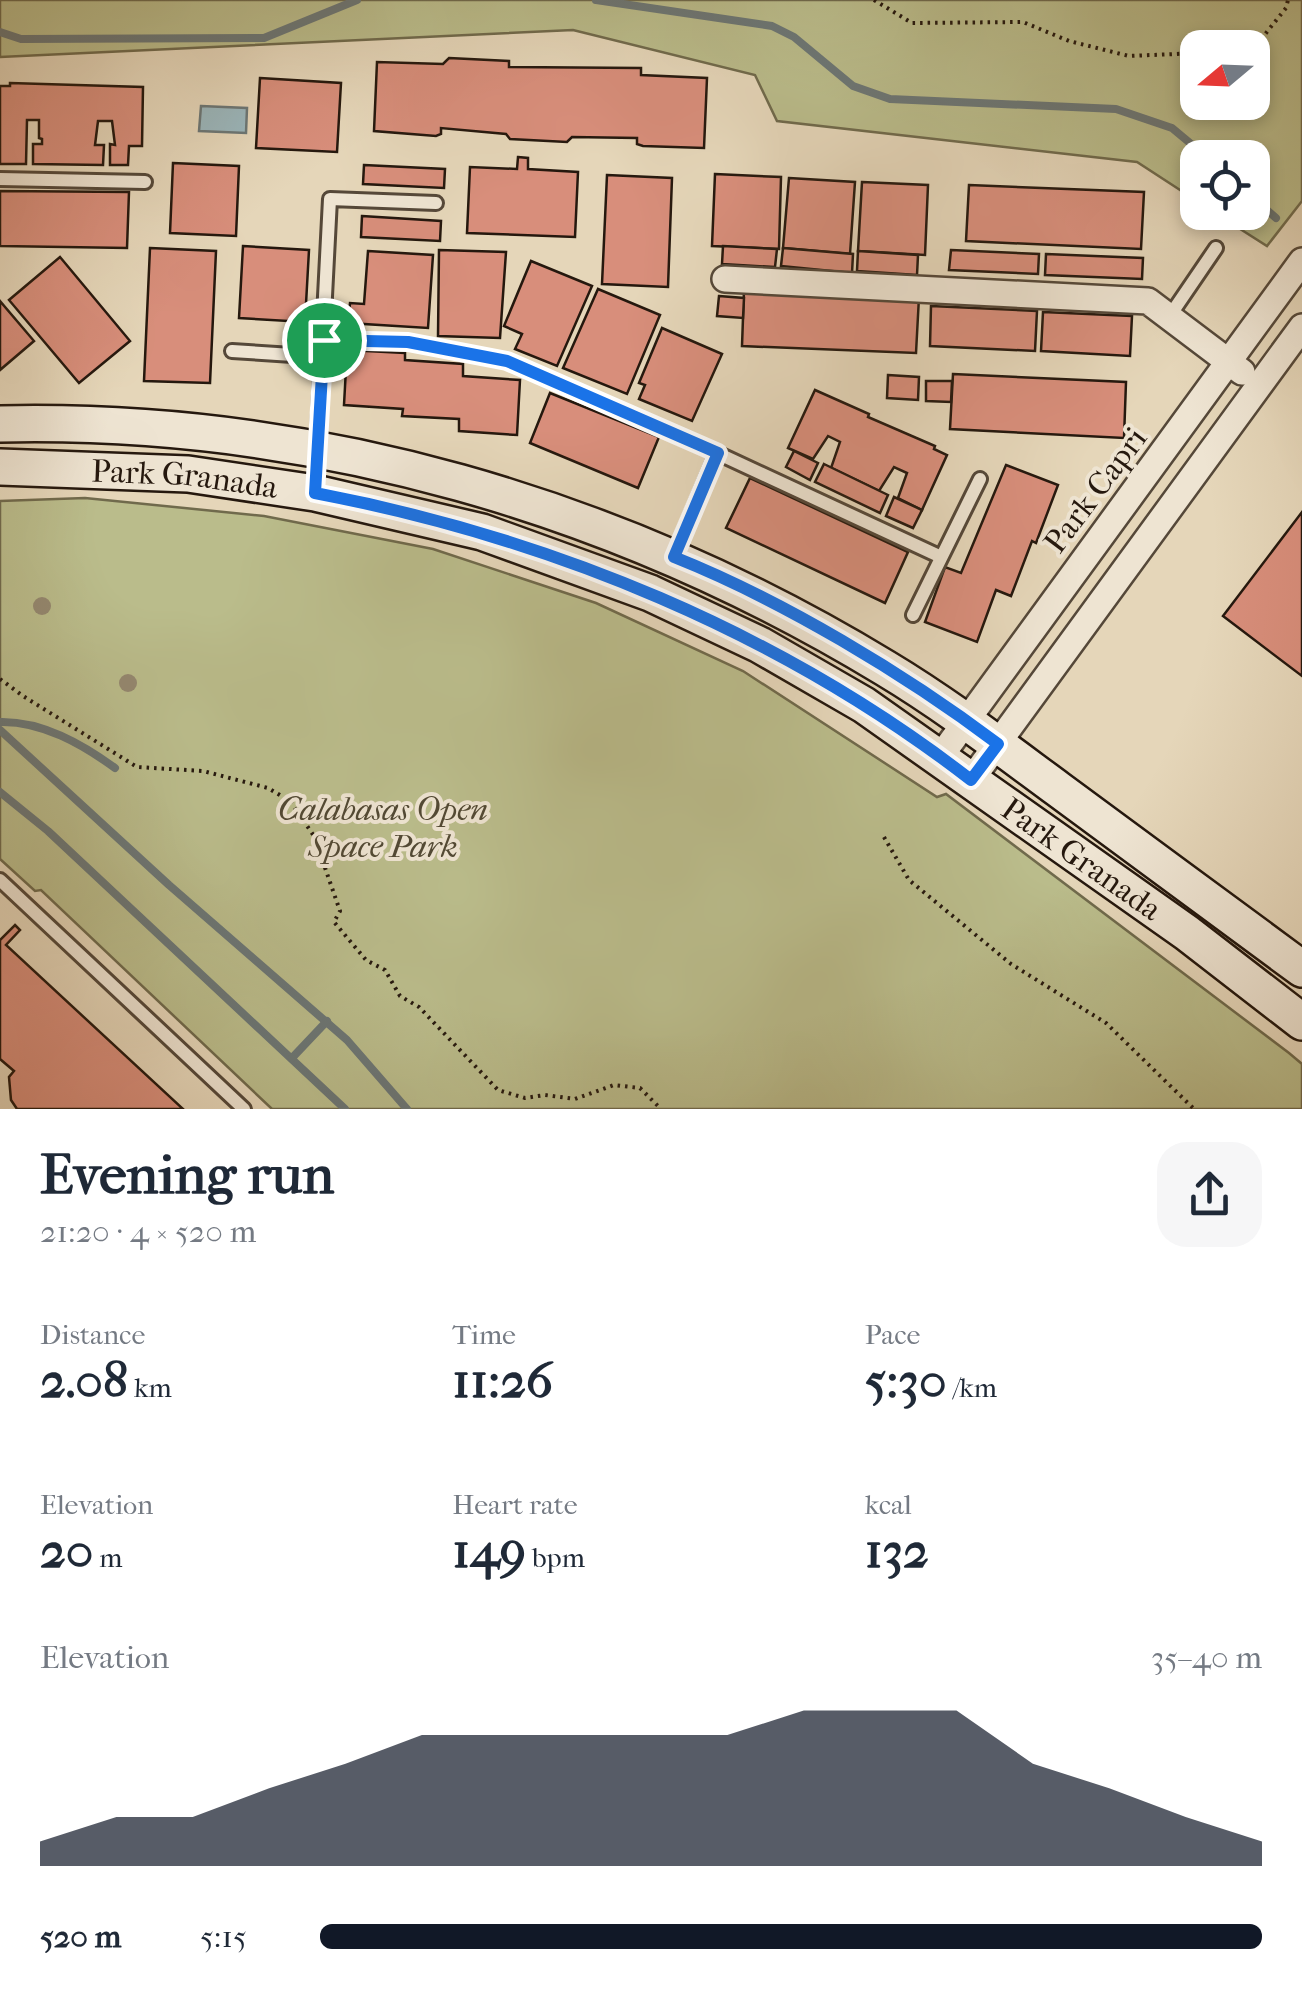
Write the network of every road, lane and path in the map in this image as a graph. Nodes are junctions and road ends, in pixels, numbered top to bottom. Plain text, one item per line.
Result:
1 (874, 0) edge
2 (1288, 0) edge
3 (1268, 30) edge
4 (1180, 55) edge
5 (0, 179) edge
6 (145, 182) dead end
7 (436, 202) dead end
8 (1216, 248) dead end
9 (1302, 261) edge
10 (725, 279) dead end
11 (1169, 317) junction
12 (1302, 326) edge
13 (324, 340) junction
14 (232, 351) dead end
15 (323, 357) junction
16 (1230, 364) junction
17 (1258, 384) junction
18 (0, 424) edge
19 (319, 450) junction
20 (718, 453) junction
21 (0, 468) edge
22 (980, 478) dead end
23 (315, 493) junction
24 (940, 556) junction
25 (674, 557) junction
26 (913, 614) dead end
27 (0, 678) edge
28 (965, 720) junction
29 (998, 744) junction
30 (940, 757) junction
31 (971, 780) junction
32 (884, 837) dead end
33 (0, 880) edge
34 (1293, 989) edge
35 (244, 1109) edge
36 (661, 1109) edge
37 (1194, 1109) edge

1 - 4 path
2 - 3 path
5 - 6 lane
7 - 13 lane
8 - 11 lane
9 - 16 street, Park Capri
10 - 11 street
11 - 16 street
12 - 17 street
13 - 15 lane
13 - 20 lane
14 - 15 lane
15 - 19 lane
16 - 17 street
16 - 28 street, Park Capri
17 - 29 street
18 - 19 street, Park Granada
19 - 23 lane
19 - 25 street, Park Granada
20 - 24 lane
20 - 25 lane
21 - 23 street, Park Granada
22 - 24 lane
23 - 30 street, Park Granada
24 - 26 lane
25 - 28 street, Park Granada
27 - 36 path
28 - 29 street, Park Granada
28 - 30 street, Park Capri
29 - 31 street
29 - 34 street, Park Granada
30 - 31 street, Park Granada
31 - 34 street, Park Granada
32 - 37 path
33 - 35 lane

